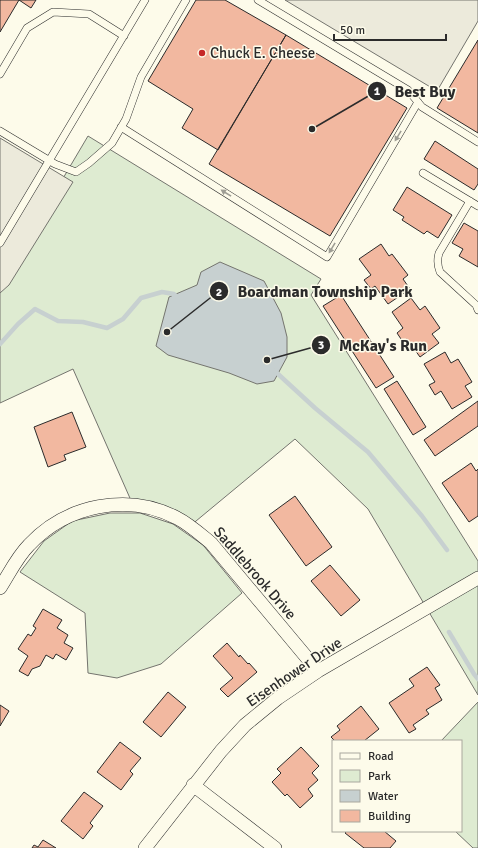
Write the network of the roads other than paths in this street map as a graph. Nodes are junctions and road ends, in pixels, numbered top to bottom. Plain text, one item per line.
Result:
1 (145, 0) edge
2 (186, 0) edge
3 (258, 0) edge
4 (124, 36) junction
5 (0, 74) edge
6 (418, 102) junction
7 (121, 127) junction
8 (0, 131) edge
9 (478, 142) edge
10 (50, 161) junction
11 (423, 173) dead end
12 (470, 201) junction
13 (478, 206) edge
14 (0, 243) edge
15 (478, 310) edge
16 (478, 578) edge
17 (0, 588) edge
18 (318, 671) junction
19 (193, 785) junction
20 (145, 848) edge
21 (275, 848) edge

1 - 4 lane
2 - 7 lane
3 - 6 lane
4 - 5 lane
4 - 10 lane
6 -> 7 lane
6 - 9 lane
7 - 10 lane
8 - 10 lane
10 - 14 lane
11 - 12 lane
12 - 13 lane
12 - 15 lane
16 - 18 street, Eisenhower Drive
17 - 18 street, Saddlebrook Drive
18 - 19 street, Eisenhower Drive
19 - 20 street, Eisenhower Drive
19 - 21 street

